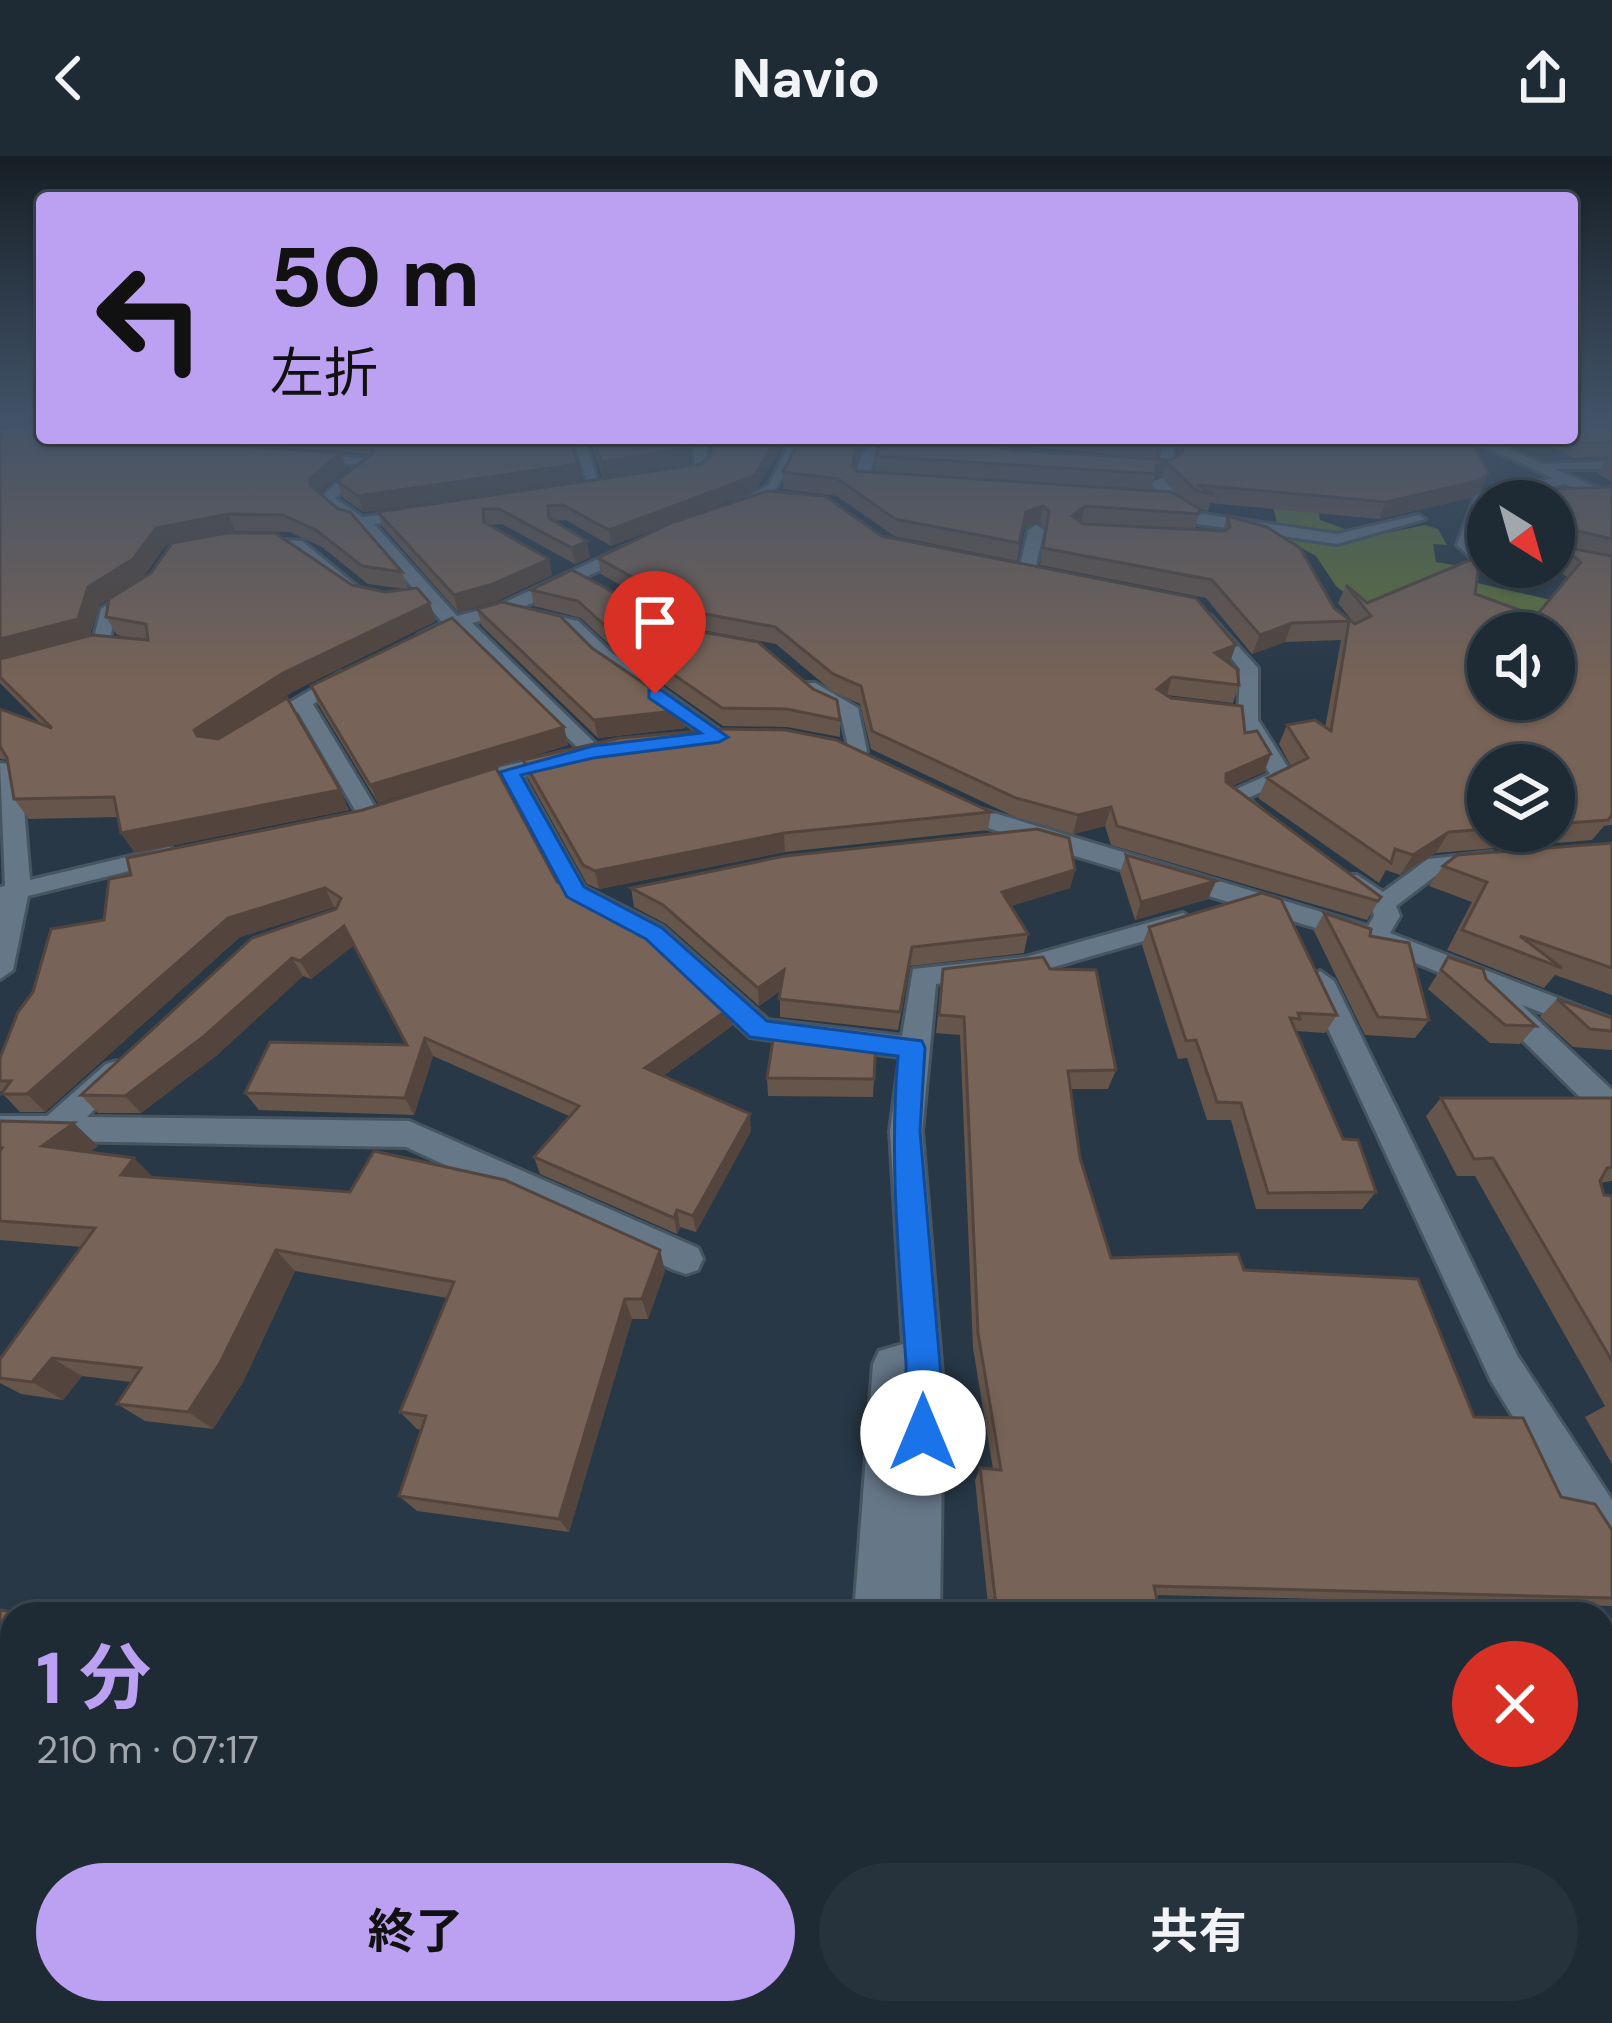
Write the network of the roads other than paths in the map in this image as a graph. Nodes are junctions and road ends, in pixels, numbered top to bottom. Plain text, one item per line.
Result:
1 (339, 508) edge
2 (738, 508) edge
3 (1178, 508) edge
4 (1472, 508) edge
5 (433, 511) edge
6 (720, 513) edge
7 (1465, 516) joint
8 (1418, 519) edge
9 (1199, 520) junction
10 (363, 521) junction
11 (1036, 530) edge
12 (1258, 530) junction
13 (649, 540) edge
14 (1215, 541) edge
15 (230, 544) edge
16 (1467, 546) edge
17 (1286, 547) edge
18 (595, 548) edge
19 (613, 559) junction
20 (1004, 565) edge
21 (557, 566) edge
22 (1027, 569) junction
23 (1049, 575) edge
24 (586, 579) junction
25 (152, 583) edge
26 (427, 596) junction
27 (377, 602) edge
28 (403, 602) edge
29 (1199, 606) edge
30 (505, 609) junction
31 (457, 623) junction
32 (397, 652) edge
33 (358, 671) edge
34 (0, 672) edge
35 (795, 675) edge
36 (301, 700) junction
37 (250, 709) edge
38 (273, 719) junction
39 (752, 736) edge
40 (719, 737) junction
41 (237, 740) edge
42 (682, 740) edge
43 (822, 742) edge
44 (0, 769) edge
45 (509, 772) junction
46 (445, 793) edge
47 (938, 799) edge
48 (400, 808) edge
49 (1280, 834) edge
50 (1036, 837) junction
51 (980, 842) edge
52 (193, 850) edge
53 (1516, 855) edge
54 (1331, 869) edge
55 (10, 892) edge
56 (636, 894) edge
57 (1249, 900) junction
58 (593, 903) junction
59 (1383, 904) junction
60 (1286, 910) junction
61 (1375, 937) junction
62 (0, 970) edge
63 (1472, 975) junction
64 (1612, 1030) edge
65 (912, 1048) junction
66 (141, 1049) edge
67 (1612, 1109) edge
68 (0, 1128) edge
69 (54, 1129) junction
70 (686, 1259) dead end
71 (922, 1359) junction
72 (1612, 1537) edge
73 (877, 1602) edge
74 (918, 1602) edge

1 - 10 street
2 - 6 street
3 - 9 street
4 - 7 street
5 - 10 street
7 - 16 street
8 - 12 street
9 - 12 street
9 - 14 street
10 - 26 street
11 - 22 street
12 - 17 street
13 - 19 street
15 - 27 street
18 - 19 street
19 - 24 street
20 - 22 street
21 - 24 street
22 - 23 street
24 - 30 street
25 - 34 street
26 - 28 street
26 - 31 street
29 - 49 street
30 - 31 street
30 - 40 street
31 - 32 street
31 - 45 street
33 - 36 street
35 - 43 street
36 - 38 street
36 - 48 street
37 - 38 street
38 - 41 street
39 - 40 street
40 - 42 street
44 - 55 street
45 - 46 street
45 - 58 street
47 - 50 street
50 - 51 street
50 - 57 street
52 - 55 street
53 - 59 street
54 - 59 street
55 - 62 street
56 - 58 street
57 - 60 street
57 - 65 street
58 - 65 street
59 - 61 street
60 - 61 street
60 - 72 street
61 - 63 street
63 - 64 street
63 - 67 street
65 - 71 street
66 - 69 street
68 - 69 street
69 - 70 street
71 - 73 street
71 - 74 street

